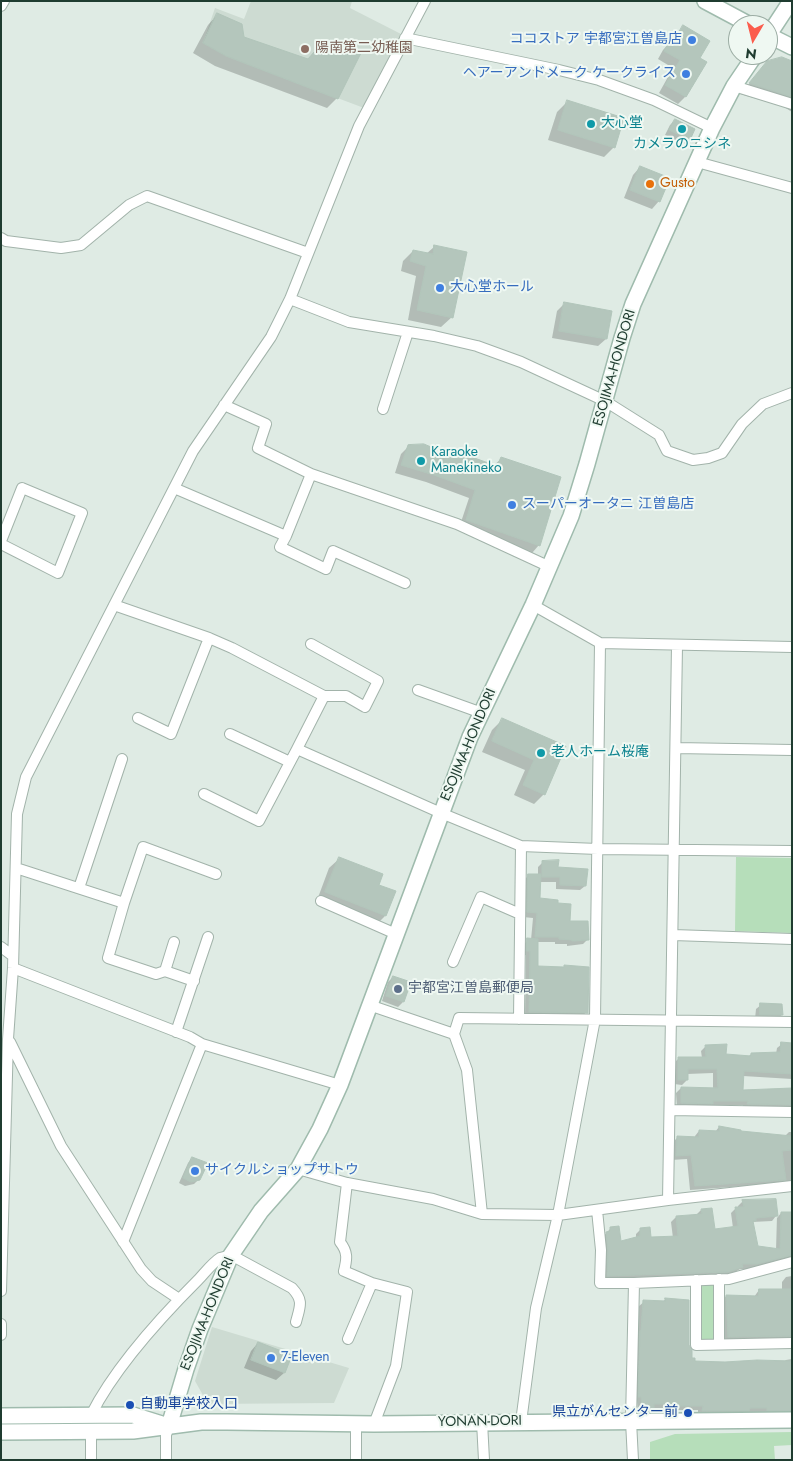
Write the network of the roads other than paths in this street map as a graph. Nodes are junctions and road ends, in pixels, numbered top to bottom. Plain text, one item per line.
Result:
1 (4, 1) edge
2 (425, 1) edge
3 (705, 1) edge
4 (791, 1) edge
5 (1, 6) edge
6 (731, 15) edge
7 (778, 20) edge
8 (406, 38) junction
9 (778, 40) edge
10 (792, 47) edge
11 (748, 65) edge
12 (734, 86) junction
13 (792, 104) edge
14 (712, 128) junction
15 (697, 162) junction
16 (792, 188) edge
17 (1, 239) edge
18 (308, 253) junction
19 (290, 299) junction
20 (408, 332) junction
21 (792, 393) edge
22 (605, 401) junction
23 (224, 405) junction
24 (383, 409) dead end
25 (311, 474) junction
26 (174, 488) junction
27 (286, 536) junction
28 (1, 542) edge
29 (550, 567) junction
30 (405, 583) dead end
31 (114, 604) junction
32 (533, 605) junction
33 (209, 638) junction
34 (600, 643) junction
35 (311, 644) dead end
36 (677, 646) junction
37 (792, 647) edge
38 (418, 690) dead end
39 (324, 696) junction
40 (482, 713) junction
41 (138, 718) dead end
42 (230, 734) dead end
43 (676, 748) junction
44 (297, 749) junction
45 (792, 750) edge
46 (122, 759) dead end
47 (290, 762) junction
48 (204, 794) dead end
49 (441, 813) junction
50 (521, 846) junction
51 (598, 848) junction
52 (675, 849) junction
53 (792, 851) edge
54 (16, 868) junction
55 (216, 874) dead end
56 (79, 888) junction
57 (321, 901) dead end
58 (124, 903) junction
59 (520, 914) junction
60 (396, 934) junction
61 (673, 936) junction
62 (208, 937) dead end
63 (792, 939) edge
64 (174, 942) dead end
65 (1, 947) edge
66 (13, 956) junction
67 (453, 962) dead end
68 (13, 968) junction
69 (164, 970) junction
70 (194, 981) junction
71 (369, 1005) junction
72 (519, 1019) junction
73 (596, 1019) junction
74 (671, 1021) junction
75 (792, 1022) edge
76 (176, 1032) junction
77 (454, 1034) junction
78 (8, 1039) junction
79 (202, 1044) junction
80 (340, 1085) junction
81 (670, 1110) junction
82 (792, 1112) edge
83 (3, 1168) edge
84 (298, 1169) junction
85 (347, 1183) junction
86 (792, 1186) edge
87 (668, 1200) junction
88 (597, 1210) junction
89 (482, 1214) junction
90 (558, 1215) junction
91 (123, 1242) junction
92 (231, 1255) junction
93 (792, 1262) edge
94 (1, 1276) edge
95 (719, 1279) junction
96 (696, 1280) junction
97 (372, 1283) junction
98 (634, 1283) junction
99 (1, 1291) edge
100 (179, 1299) junction
101 (296, 1322) dead end
102 (1, 1324) edge
103 (1, 1335) edge
104 (348, 1339) dead end
105 (792, 1343) edge
106 (719, 1344) junction
107 (91, 1415) junction
108 (1, 1416) edge
109 (792, 1420) edge
110 (631, 1421) junction
111 (482, 1422) junction
112 (521, 1422) junction
113 (356, 1424) junction
114 (374, 1424) junction
115 (169, 1426) junction
116 (1, 1432) edge
117 (91, 1432) junction
118 (91, 1460) edge
119 (166, 1460) edge
120 (356, 1460) edge
121 (484, 1460) edge
122 (633, 1460) edge

1 - 5 street
2 - 8 street
3 - 6 street
4 - 7 street
8 - 14 street
8 - 18 street
9 - 10 street
11 - 12 street, ESOJIMA-HONDORI
12 - 13 street
12 - 14 street, ESOJIMA-HONDORI
14 - 15 street, ESOJIMA-HONDORI
15 - 16 street
15 - 22 street, ESOJIMA-HONDORI
17 - 18 street
18 - 19 street
19 - 20 street
19 - 23 street
20 - 22 street
20 - 24 street
21 - 22 street
22 - 29 street, ESOJIMA-HONDORI
23 - 25 street
23 - 26 street
25 - 27 street
25 - 29 street
26 - 27 street
26 - 31 street
27 - 30 street
28 - 28 street
29 - 32 street, ESOJIMA-HONDORI
31 - 33 street
31 - 54 street
32 - 34 street
32 - 40 street, ESOJIMA-HONDORI
33 - 39 street
33 - 41 street
34 - 36 street
34 - 51 street
35 - 39 street
36 - 37 street
36 - 43 street
38 - 40 street
39 - 44 street
40 - 49 street, ESOJIMA-HONDORI
42 - 47 street
43 - 45 street
43 - 52 street
44 - 47 street
44 - 49 street
46 - 56 street
47 - 48 street
49 - 50 street
49 - 60 street, ESOJIMA-HONDORI
50 - 51 street
50 - 59 street
51 - 52 street
51 - 73 street
52 - 53 street
52 - 61 street
54 - 56 street
54 - 66 street
55 - 58 street
56 - 58 street
57 - 60 street
58 - 69 street
59 - 67 street
59 - 72 street
60 - 71 street, ESOJIMA-HONDORI
61 - 63 street
61 - 74 street
62 - 70 street
64 - 69 street
65 - 66 street
66 - 68 street
68 - 76 street
68 - 78 street
69 - 70 street
70 - 76 street
71 - 77 street
71 - 80 street, ESOJIMA-HONDORI
72 - 73 street
72 - 77 street
73 - 74 street
73 - 90 street
74 - 75 street
74 - 81 street
76 - 79 street
77 - 89 street
78 - 83 street
78 - 91 street
79 - 80 street
79 - 91 street
80 - 84 street, ESOJIMA-HONDORI
81 - 82 street
81 - 87 street
83 - 94 street
84 - 85 street
84 - 92 street, ESOJIMA-HONDORI
85 - 89 street
85 - 97 street
86 - 87 street
87 - 88 street
88 - 90 street
88 - 98 street
89 - 90 street
90 - 112 street
91 - 100 street
92 - 100 street
92 - 101 street
92 - 115 street, ESOJIMA-HONDORI
93 - 95 street
94 - 99 street
95 - 96 street
95 - 106 street
96 - 98 street
96 - 106 street
97 - 104 street
97 - 114 street
98 - 110 street
100 - 107 street
102 - 103 street
105 - 106 street
107 - 108 street
107 - 115 street
109 - 110 street, YONAN-DORI
110 - 112 street, YONAN-DORI
110 - 122 street
111 - 112 street, YONAN-DORI
111 - 114 street, YONAN-DORI
111 - 121 street
113 - 114 street, YONAN-DORI
113 - 115 street, YONAN-DORI
113 - 120 street
115 - 117 street, YONAN-DORI
115 - 119 street
116 - 117 street, YONAN-DORI
117 - 118 street

